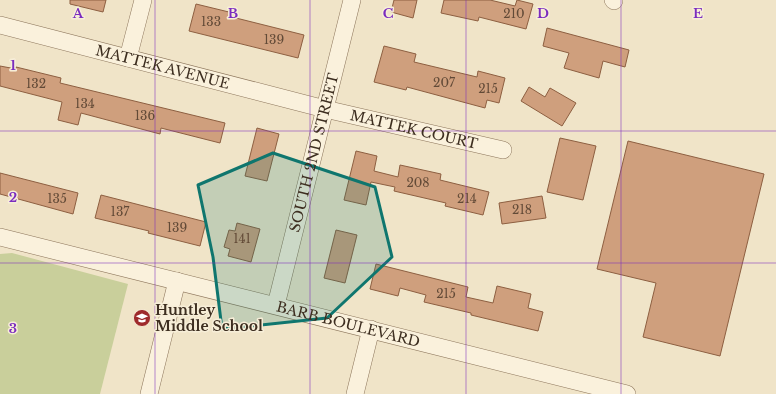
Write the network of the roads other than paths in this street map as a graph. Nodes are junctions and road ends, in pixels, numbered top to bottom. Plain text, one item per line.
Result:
1 (143, 0) edge
2 (352, 0) edge
3 (0, 25) edge
4 (128, 58) junction
5 (325, 108) junction
6 (502, 150) dead end
7 (0, 237) edge
8 (177, 281) junction
9 (276, 306) junction
10 (371, 329) junction
11 (572, 387) edge
12 (150, 394) edge
13 (355, 394) edge
14 (627, 394) edge

1 - 4 street
2 - 5 street, SOUTH 2ND STREET
3 - 4 street, MATTEK AVENUE
4 - 5 street, MATTEK AVENUE
5 - 6 street, MATTEK COURT
5 - 9 street, SOUTH 2ND STREET
7 - 8 street, BARB BOULEVARD
8 - 9 street, BARB BOULEVARD
8 - 12 street
9 - 10 street, BARB BOULEVARD
10 - 11 street, BARB BOULEVARD
10 - 13 street
11 - 14 street, BARB BOULEVARD

